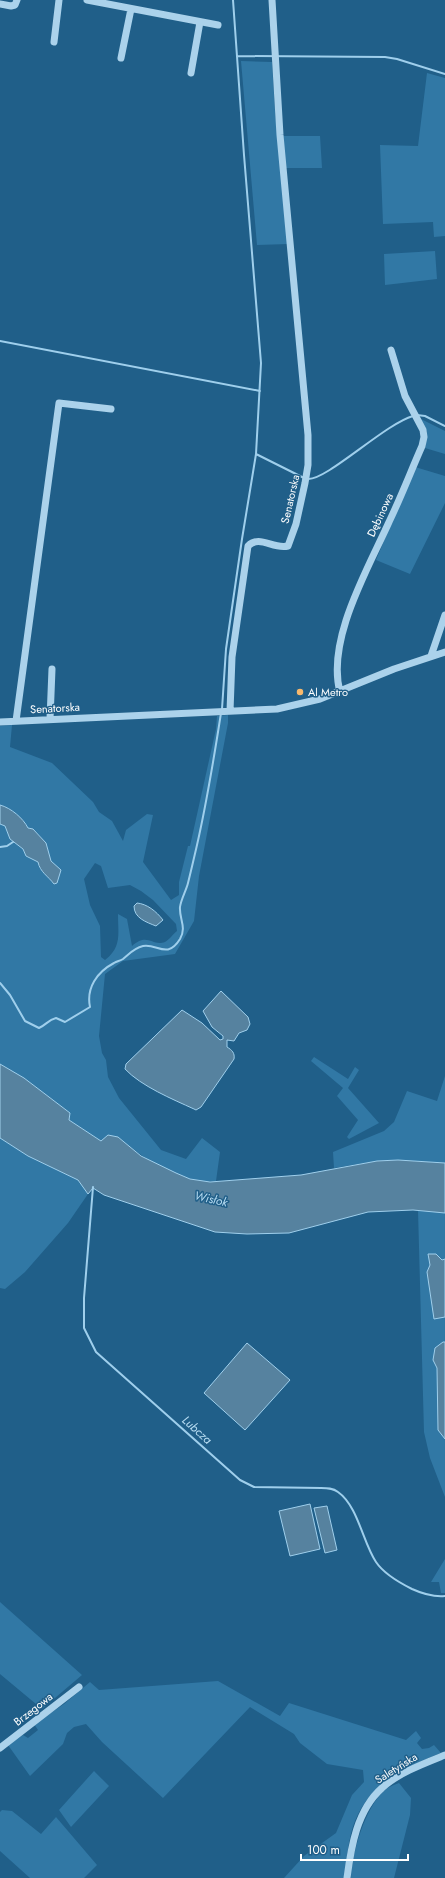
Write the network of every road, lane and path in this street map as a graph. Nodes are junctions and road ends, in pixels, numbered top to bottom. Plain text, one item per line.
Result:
1 (17, 0) edge
2 (59, 0) edge
3 (87, 0) edge
4 (272, 0) edge
5 (0, 4) edge
6 (131, 8) junction
7 (200, 22) junction
8 (218, 25) dead end
9 (54, 42) dead end
10 (121, 58) dead end
11 (191, 73) dead end
12 (391, 350) dead end
13 (111, 408) dead end
14 (445, 614) edge
15 (445, 652) edge
16 (431, 656) junction
17 (52, 669) dead end
18 (340, 692) junction
19 (230, 711) junction
20 (50, 719) junction
21 (16, 721) junction
22 (0, 722) edge
23 (79, 1687) dead end
24 (0, 1748) edge
25 (445, 1755) edge
26 (347, 1878) edge

1 - 5 street
2 - 9 street
3 - 6 street
4 - 19 street, Senatorska
6 - 7 street
6 - 10 street
7 - 8 street
7 - 11 street
12 - 18 street, Dębinowa
13 - 21 street
14 - 16 street
15 - 16 street, Senatorska
16 - 18 street, Senatorska
17 - 20 street
18 - 19 street, Senatorska
19 - 20 street, Senatorska
20 - 21 street, Senatorska
21 - 22 street, Senatorska
23 - 24 street, Brzegowa
25 - 26 street, Saletyńska

